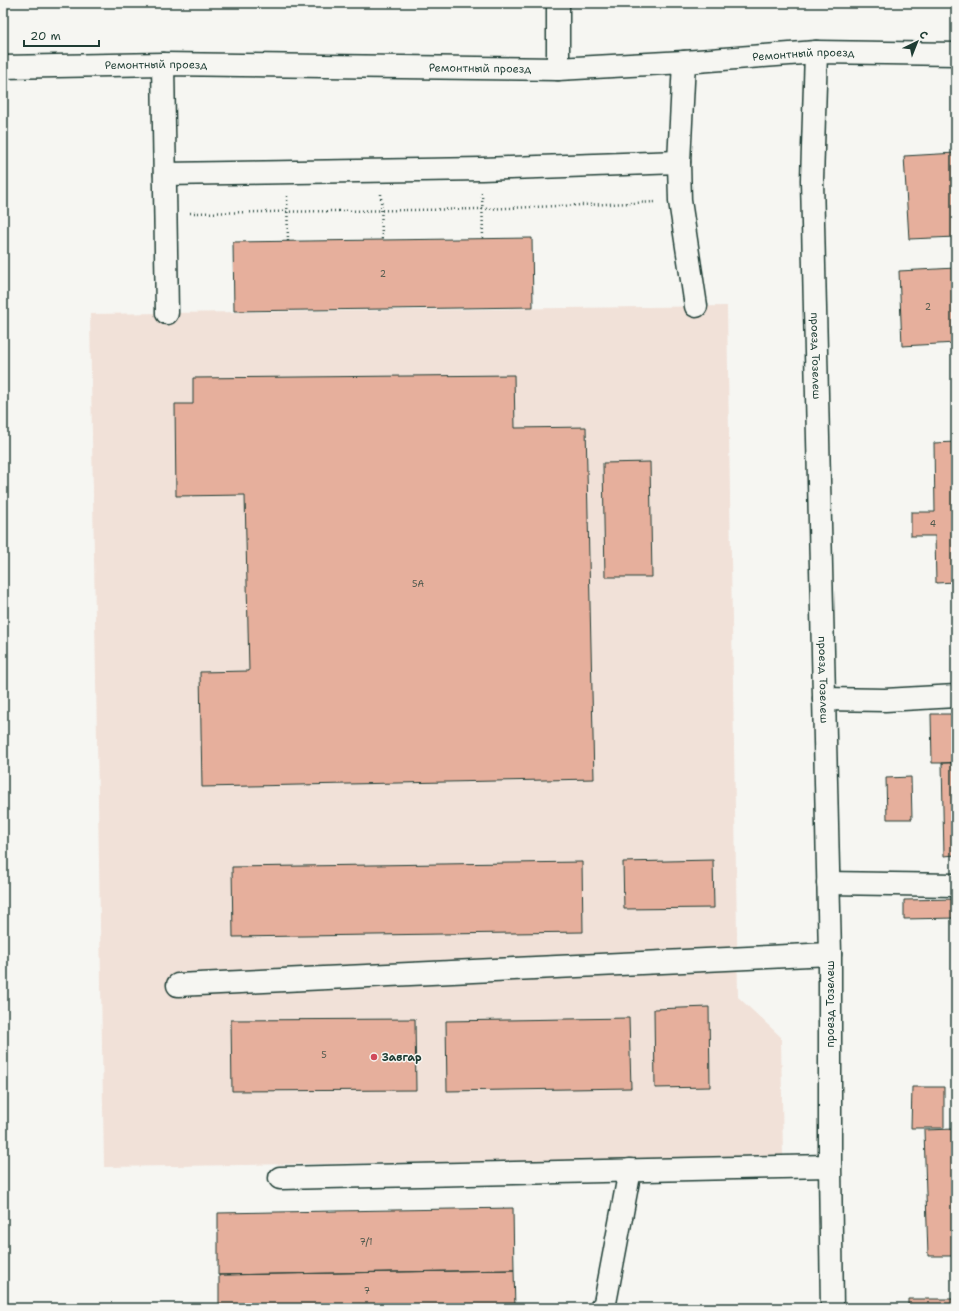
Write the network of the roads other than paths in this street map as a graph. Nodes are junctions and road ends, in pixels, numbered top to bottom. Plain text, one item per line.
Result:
1 (558, 3) edge
2 (816, 52) junction
3 (956, 54) edge
4 (684, 62) junction
5 (163, 64) junction
6 (3, 66) edge
7 (558, 69) junction
8 (679, 162) junction
9 (165, 174) junction
10 (696, 306) dead end
11 (167, 314) dead end
12 (956, 696) edge
13 (824, 699) junction
14 (828, 883) junction
15 (956, 884) edge
16 (830, 954) junction
17 (178, 985) dead end
18 (830, 1166) junction
19 (630, 1170) junction
20 (280, 1178) dead end
21 (601, 1308) edge
22 (832, 1308) edge

1 - 7 street
2 - 3 street, Ремонтный проезд
2 - 4 street, Ремонтный проезд
2 - 13 street, проезд Тозелеш
4 - 7 street, Ремонтный проезд
4 - 8 street
5 - 6 street, Ремонтный проезд
5 - 7 street, Ремонтный проезд
5 - 9 street
8 - 9 street
8 - 10 street
9 - 11 street
12 - 13 street
13 - 14 street, проезд Тозелеш
14 - 15 street
14 - 16 street, проезд Тозелеш
16 - 17 street
16 - 18 street, проезд Тозелеш
18 - 19 street
18 - 22 street, проезд Тозелеш
19 - 20 street
19 - 21 street

